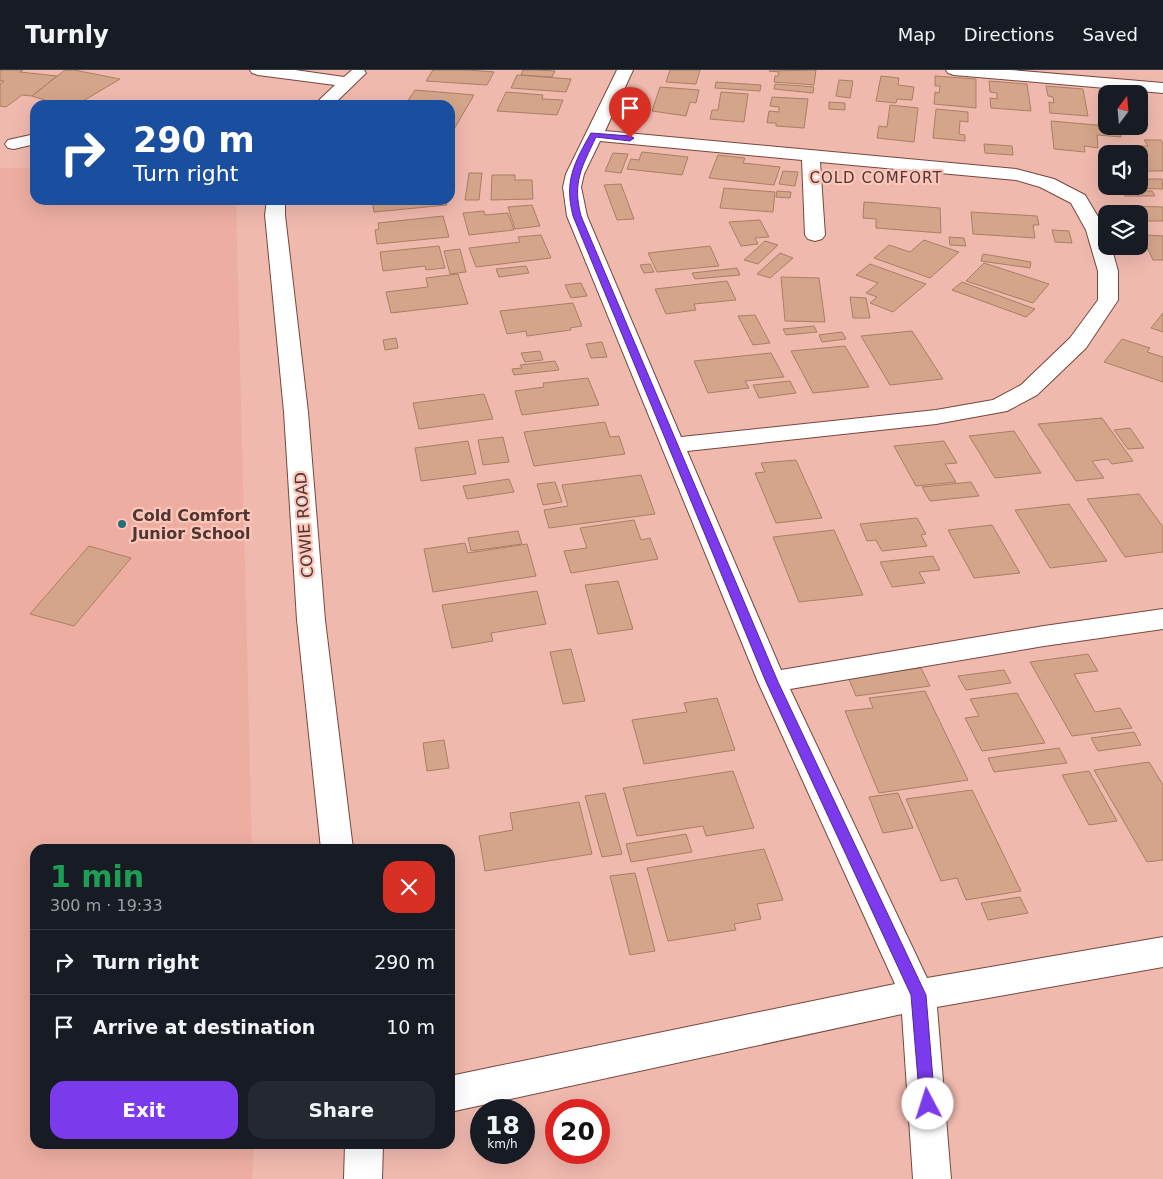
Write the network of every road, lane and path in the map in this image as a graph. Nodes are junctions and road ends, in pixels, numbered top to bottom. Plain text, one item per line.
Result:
1 (258, 70) edge
2 (361, 70) edge
3 (625, 70) edge
4 (954, 70) edge
5 (348, 82) junction
6 (1163, 88) edge
7 (328, 100) edge
8 (594, 135) junction
9 (30, 141) edge
10 (14, 144) dead end
11 (811, 156) junction
12 (276, 205) edge
13 (815, 235) dead end
14 (673, 445) junction
15 (1163, 619) edge
16 (772, 682) junction
17 (336, 844) edge
18 (1163, 952) edge
19 (918, 995) junction
20 (455, 1093) edge
21 (364, 1149) edge
22 (363, 1179) edge
23 (932, 1179) edge

1 - 5 street
2 - 5 street
3 - 8 street
4 - 6 street
5 - 7 street
8 - 11 street
8 - 14 street
9 - 10 street
11 - 13 street
11 - 14 street
12 - 17 street, COWIE ROAD
14 - 16 street
15 - 16 street
16 - 19 street
18 - 19 street
19 - 20 street
19 - 23 street
21 - 22 street

